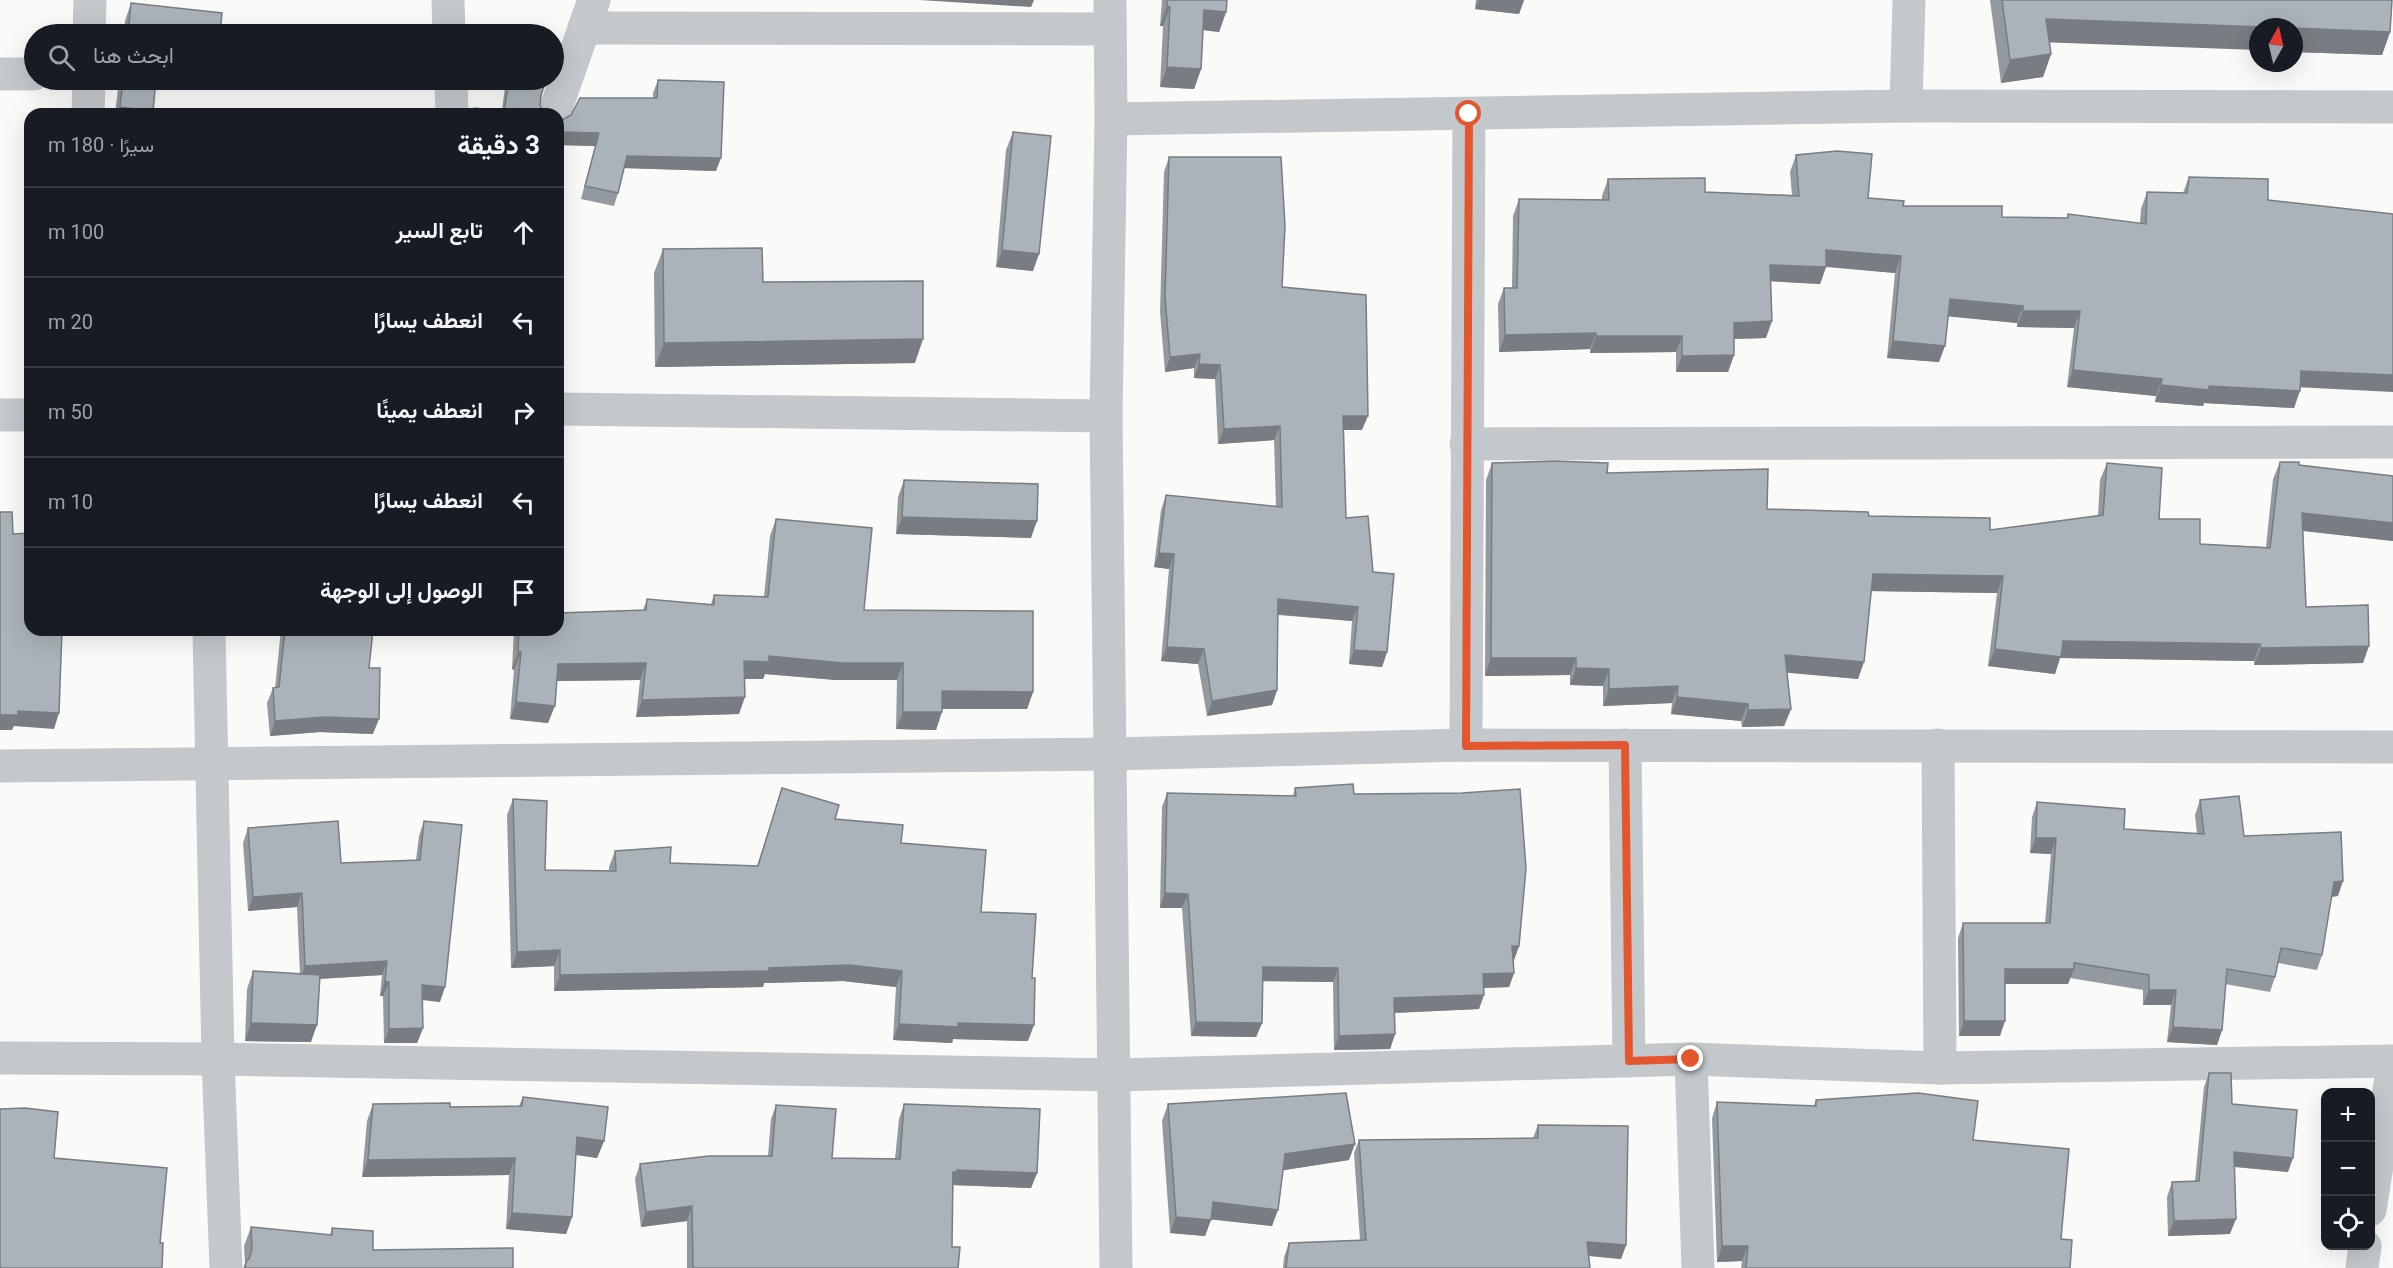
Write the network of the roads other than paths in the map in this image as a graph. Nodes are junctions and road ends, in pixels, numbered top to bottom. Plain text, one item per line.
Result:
1 (90, 0) edge
2 (448, 0) edge
3 (1909, 0) edge
4 (589, 14) edge
5 (1110, 14) edge
6 (89, 24) edge
7 (449, 24) edge
8 (0, 74) edge
9 (24, 74) edge
10 (564, 85) edge
11 (89, 90) edge
12 (451, 90) edge
13 (562, 90) edge
14 (1906, 106) junction
15 (88, 108) edge
16 (452, 108) edge
17 (556, 108) edge
18 (2393, 108) edge
19 (1469, 114) junction
20 (1111, 119) junction
21 (564, 409) edge
22 (24, 415) edge
23 (0, 416) edge
24 (1106, 416) junction
25 (2393, 442) edge
26 (1466, 444) junction
27 (209, 636) edge
28 (1625, 745) junction
29 (1938, 745) junction
30 (1466, 746) junction
31 (2393, 747) edge
32 (1111, 754) junction
33 (211, 765) junction
34 (0, 766) edge
35 (0, 1058) edge
36 (218, 1059) junction
37 (1691, 1059) junction
38 (1629, 1061) junction
39 (2393, 1063) edge
40 (1940, 1068) junction
41 (1114, 1075) junction
42 (2372, 1196) edge
43 (2364, 1250) edge
44 (226, 1268) edge
45 (1116, 1268) edge
46 (1698, 1268) edge
47 (2362, 1268) edge

1 - 6 street
2 - 7 street
3 - 14 street
4 - 5 street
4 - 10 street
5 - 20 street
8 - 9 street
11 - 15 street
12 - 16 street
13 - 17 street
14 - 18 street
14 - 19 street
19 - 20 street
19 - 26 street
20 - 24 street
21 - 24 street
22 - 23 street
24 - 32 street
25 - 26 street
26 - 30 street
27 - 33 street
28 - 29 street
28 - 30 street
28 - 38 street
29 - 31 street
29 - 40 street
30 - 32 street
32 - 33 street
32 - 41 street
33 - 34 street
33 - 36 street
35 - 36 street
36 - 41 street
36 - 44 street
37 - 38 street
37 - 40 street
37 - 46 street
38 - 41 street
39 - 40 street
39 - 42 street
41 - 45 street
43 - 47 street

